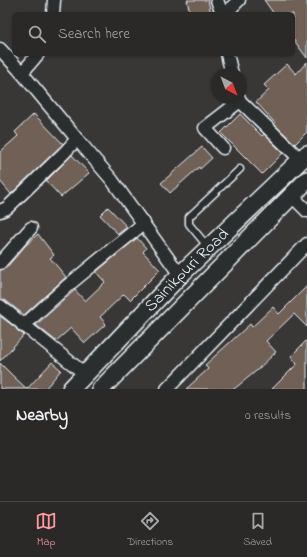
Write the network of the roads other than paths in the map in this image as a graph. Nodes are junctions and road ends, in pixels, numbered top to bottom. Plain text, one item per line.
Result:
1 (54, 0) edge
2 (217, 0) edge
3 (239, 0) edge
4 (53, 12) edge
5 (221, 12) edge
6 (227, 12) edge
7 (0, 49) edge
8 (36, 56) edge
9 (227, 56) edge
10 (230, 68) edge
11 (22, 73) junction
12 (234, 104) edge
13 (246, 104) edge
14 (77, 139) junction
15 (223, 148) dead end
16 (304, 157) edge
17 (240, 169) dead end
18 (307, 180) edge
19 (291, 195) junction
20 (0, 211) edge
21 (307, 211) edge
22 (144, 223) junction
23 (31, 228) dead end
24 (307, 244) edge
25 (209, 248) junction
26 (0, 263) edge
27 (180, 275) junction
28 (0, 306) edge
29 (23, 326) junction
30 (123, 334) junction
31 (139, 350) junction
32 (85, 374) junction
33 (71, 389) edge
34 (101, 389) edge
35 (167, 389) edge

1 - 4 street
2 - 5 street
3 - 6 street
7 - 11 street
8 - 11 street
9 - 10 street
11 - 14 street
12 - 15 street
13 - 16 street
14 - 20 street
14 - 22 street
16 - 25 main road, Sainikpuri Road
17 - 25 lane
18 - 19 main road, Sainikpuri Road
19 - 21 street
19 - 31 main road, Sainikpuri Road
22 - 27 street
22 - 29 street
23 - 26 street
24 - 35 street
25 - 27 main road, Sainikpuri Road
27 - 30 main road, Sainikpuri Road
28 - 29 street
29 - 32 street
30 - 31 main road
30 - 32 main road, Sainikpuri Road
31 - 34 main road, Sainikpuri Road
32 - 33 main road, Sainikpuri Road

